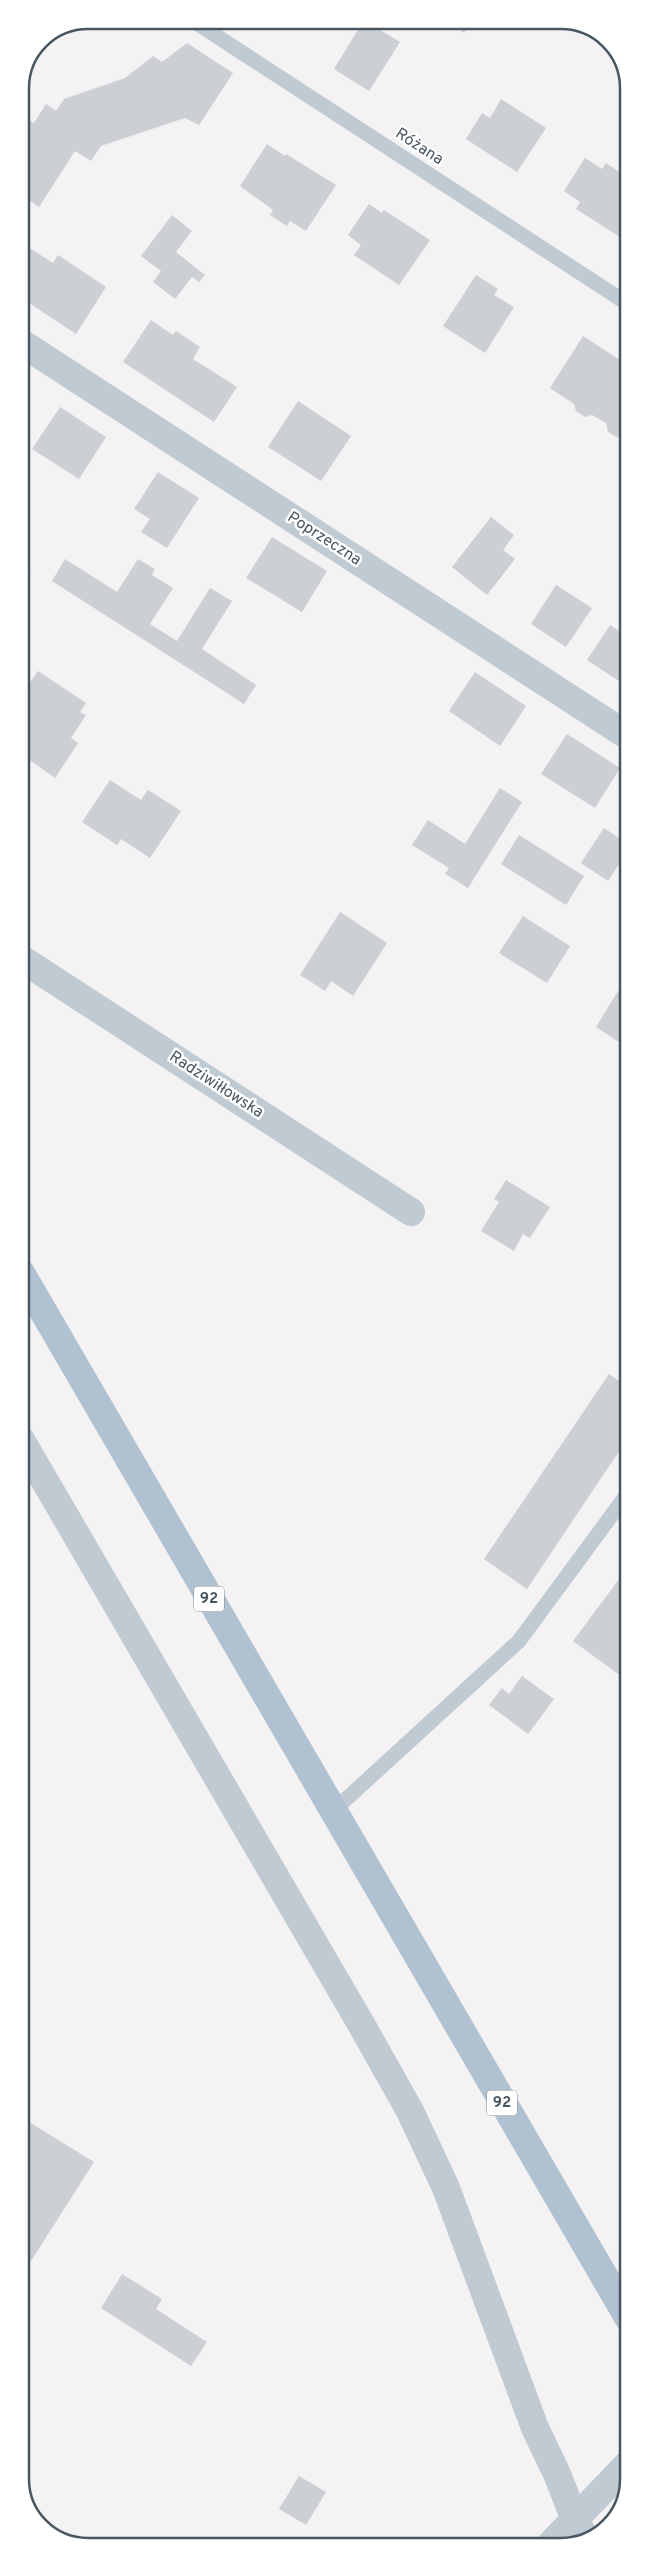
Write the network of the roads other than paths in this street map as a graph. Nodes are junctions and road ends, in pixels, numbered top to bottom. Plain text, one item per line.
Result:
1 (206, 29) edge
2 (620, 299) edge
3 (29, 348) edge
4 (620, 731) edge
5 (29, 964) edge
6 (412, 1212) dead end
7 (29, 1287) edge
8 (29, 1454) edge
9 (620, 1504) edge
10 (332, 1812) junction
11 (620, 2305) edge
12 (620, 2476) edge
13 (581, 2530) edge
14 (566, 2538) edge

1 - 2 lane, Różana
3 - 4 street, Poprzeczna
5 - 6 street, Radziwiłłowska
7 - 10 main road, 92
8 - 13 street
9 - 10 lane
10 - 11 main road, 92
12 - 13 street
13 - 14 street

